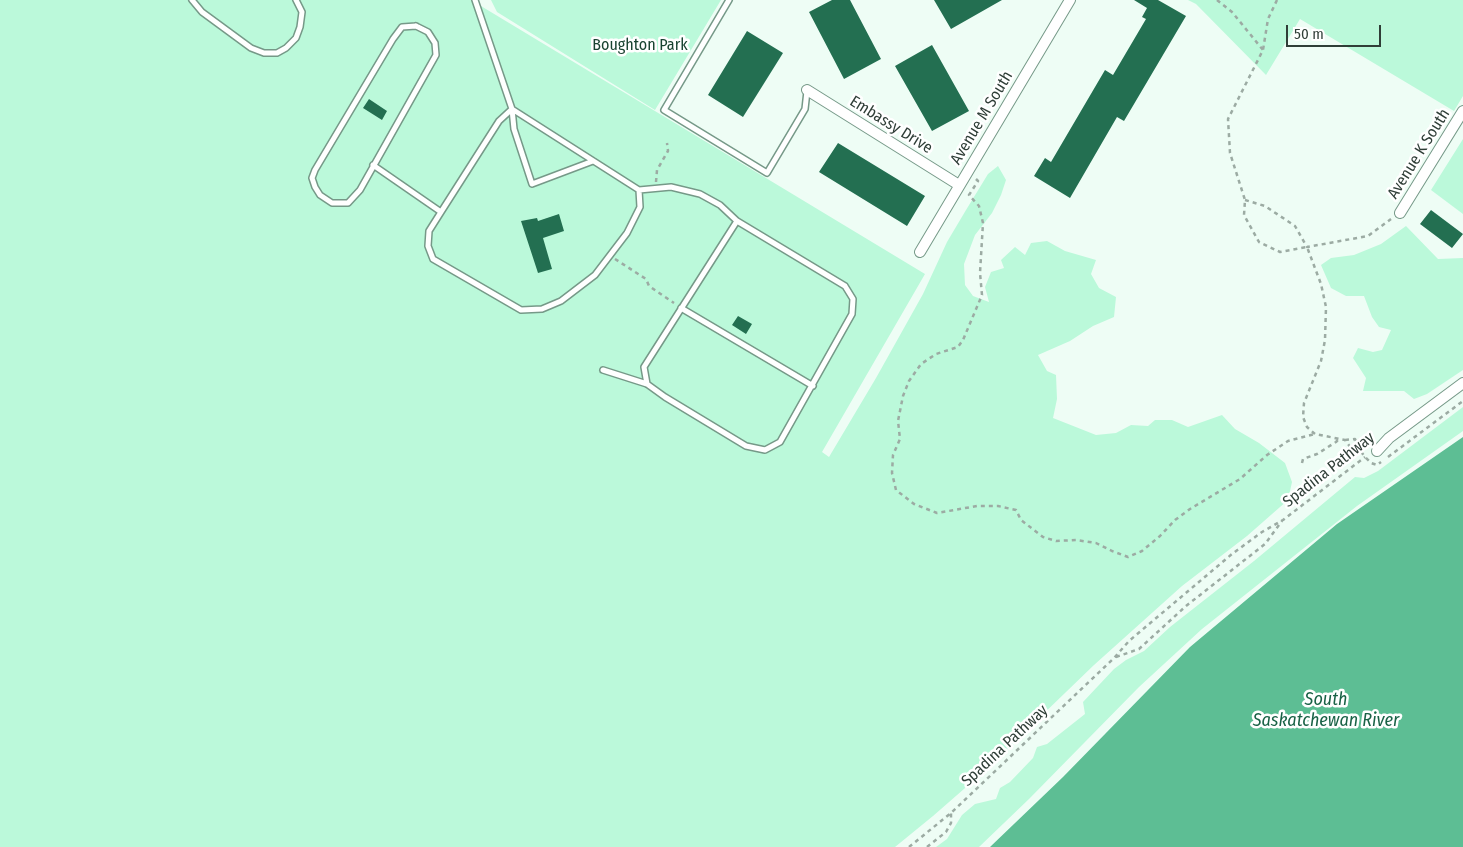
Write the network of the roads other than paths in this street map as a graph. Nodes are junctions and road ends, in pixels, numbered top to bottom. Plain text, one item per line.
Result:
1 (192, 0) edge
2 (296, 0) edge
3 (476, 0) edge
4 (729, 0) edge
5 (1070, 0) edge
6 (807, 90) joint
7 (512, 109) junction
8 (1463, 111) edge
9 (592, 161) junction
10 (373, 165) junction
11 (960, 185) junction
12 (638, 190) junction
13 (441, 212) junction
14 (1400, 213) road end
15 (737, 222) junction
16 (920, 252) dead end
17 (681, 308) junction
18 (603, 370) dead end
19 (1463, 383) edge
20 (647, 384) junction
21 (812, 386) junction
22 (1373, 451) road end

1 - 2 lane
3 - 7 lane
4 - 6 lane
5 - 11 street, Avenue M South
6 - 11 street, Embassy Drive
7 - 9 lane
7 - 9 lane
7 - 13 lane
8 - 14 street, Avenue K South
9 - 12 lane
10 - 10 lane
10 - 13 lane
11 - 16 street, Avenue M South
12 - 13 lane
12 - 15 lane
15 - 17 lane
15 - 21 lane
17 - 20 lane
17 - 21 lane
18 - 20 lane
19 - 22 street
20 - 21 lane

